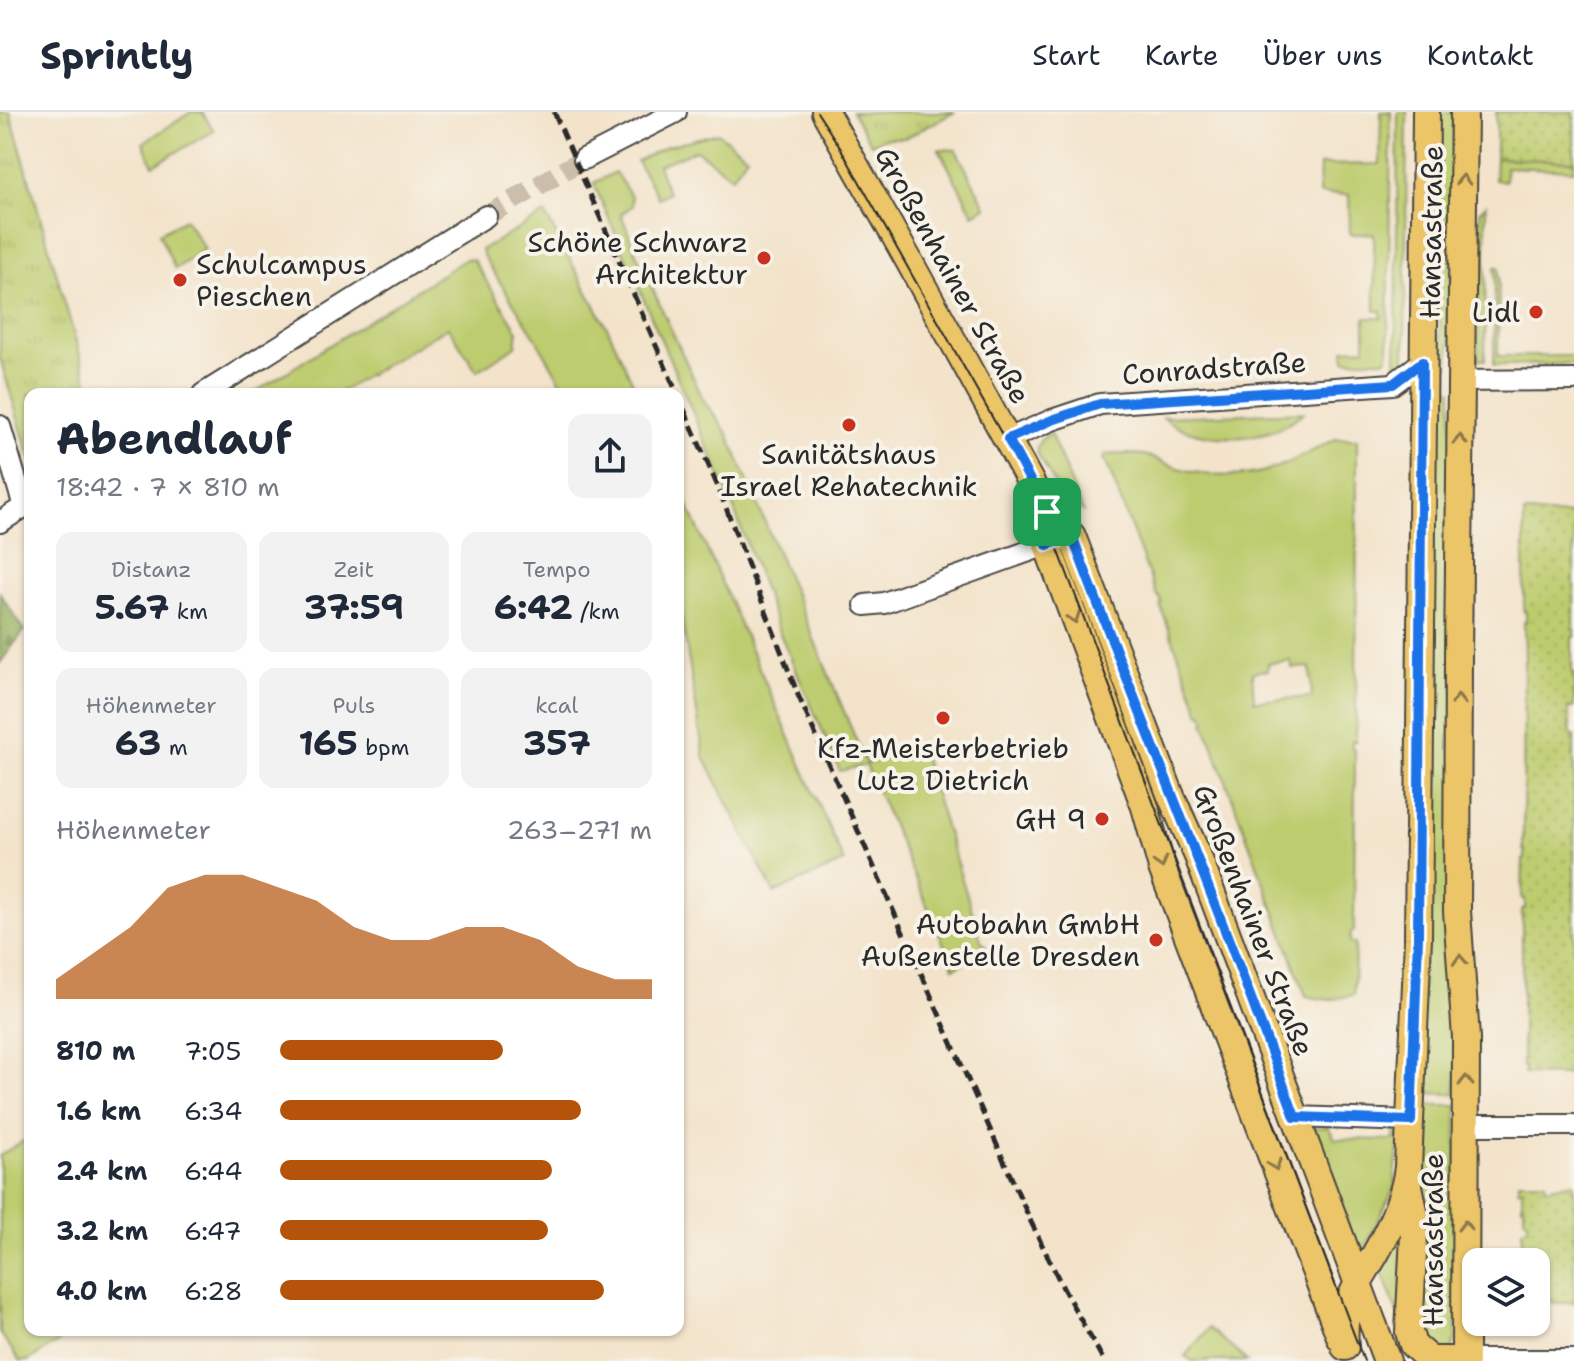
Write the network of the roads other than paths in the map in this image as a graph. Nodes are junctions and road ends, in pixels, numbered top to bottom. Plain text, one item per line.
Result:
1 (676, 112) edge
2 (825, 112) edge
3 (1426, 112) edge
4 (1464, 112) edge
5 (584, 159) tunnel mouth
6 (486, 216) tunnel mouth
7 (1422, 362) junction
8 (1574, 380) edge
9 (1461, 381) junction
10 (213, 388) edge
11 (0, 426) edge
12 (1008, 439) junction
13 (24, 496) edge
14 (24, 507) edge
15 (1047, 512) junction
16 (0, 522) edge
17 (1072, 536) junction
18 (1047, 545) junction
19 (865, 605) dead end
20 (1295, 1117) junction
21 (1411, 1121) junction
22 (1475, 1125) junction
23 (1574, 1125) edge
24 (1407, 1178) junction
25 (1357, 1282) junction
26 (1347, 1354) edge
27 (1465, 1360) edge
28 (1574, 1360) edge
29 (1387, 1361) edge

1 - 5 street
2 - 12 main road, Großenhainer Straße
3 - 7 main road, Hansastraße
9 -> 4 main road, Hansastraße
6 - 10 street
7 - 9 main road
7 - 12 street, Conradstraße
7 - 21 main road, Hansastraße
8 - 9 street
22 -> 9 main road, Hansastraße
11 - 13 street
12 - 15 main road, Großenhainer Straße
14 - 16 street
15 - 17 main road, Großenhainer Straße
15 - 18 main road, Großenhainer Straße
17 - 18 street
17 - 20 main road, Großenhainer Straße
18 - 19 street
18 -> 26 main road, Großenhainer Straße
20 - 21 street, Hansastraße
20 - 25 main road, Großenhainer Straße
21 - 24 main road, Hansastraße
22 - 23 street
27 -> 22 main road, Hansastraße
24 - 25 main road, Hansastraße
24 - 27 main road
25 - 26 main road, Hansastraße
25 - 29 main road, Großenhainer Straße
27 - 28 street

